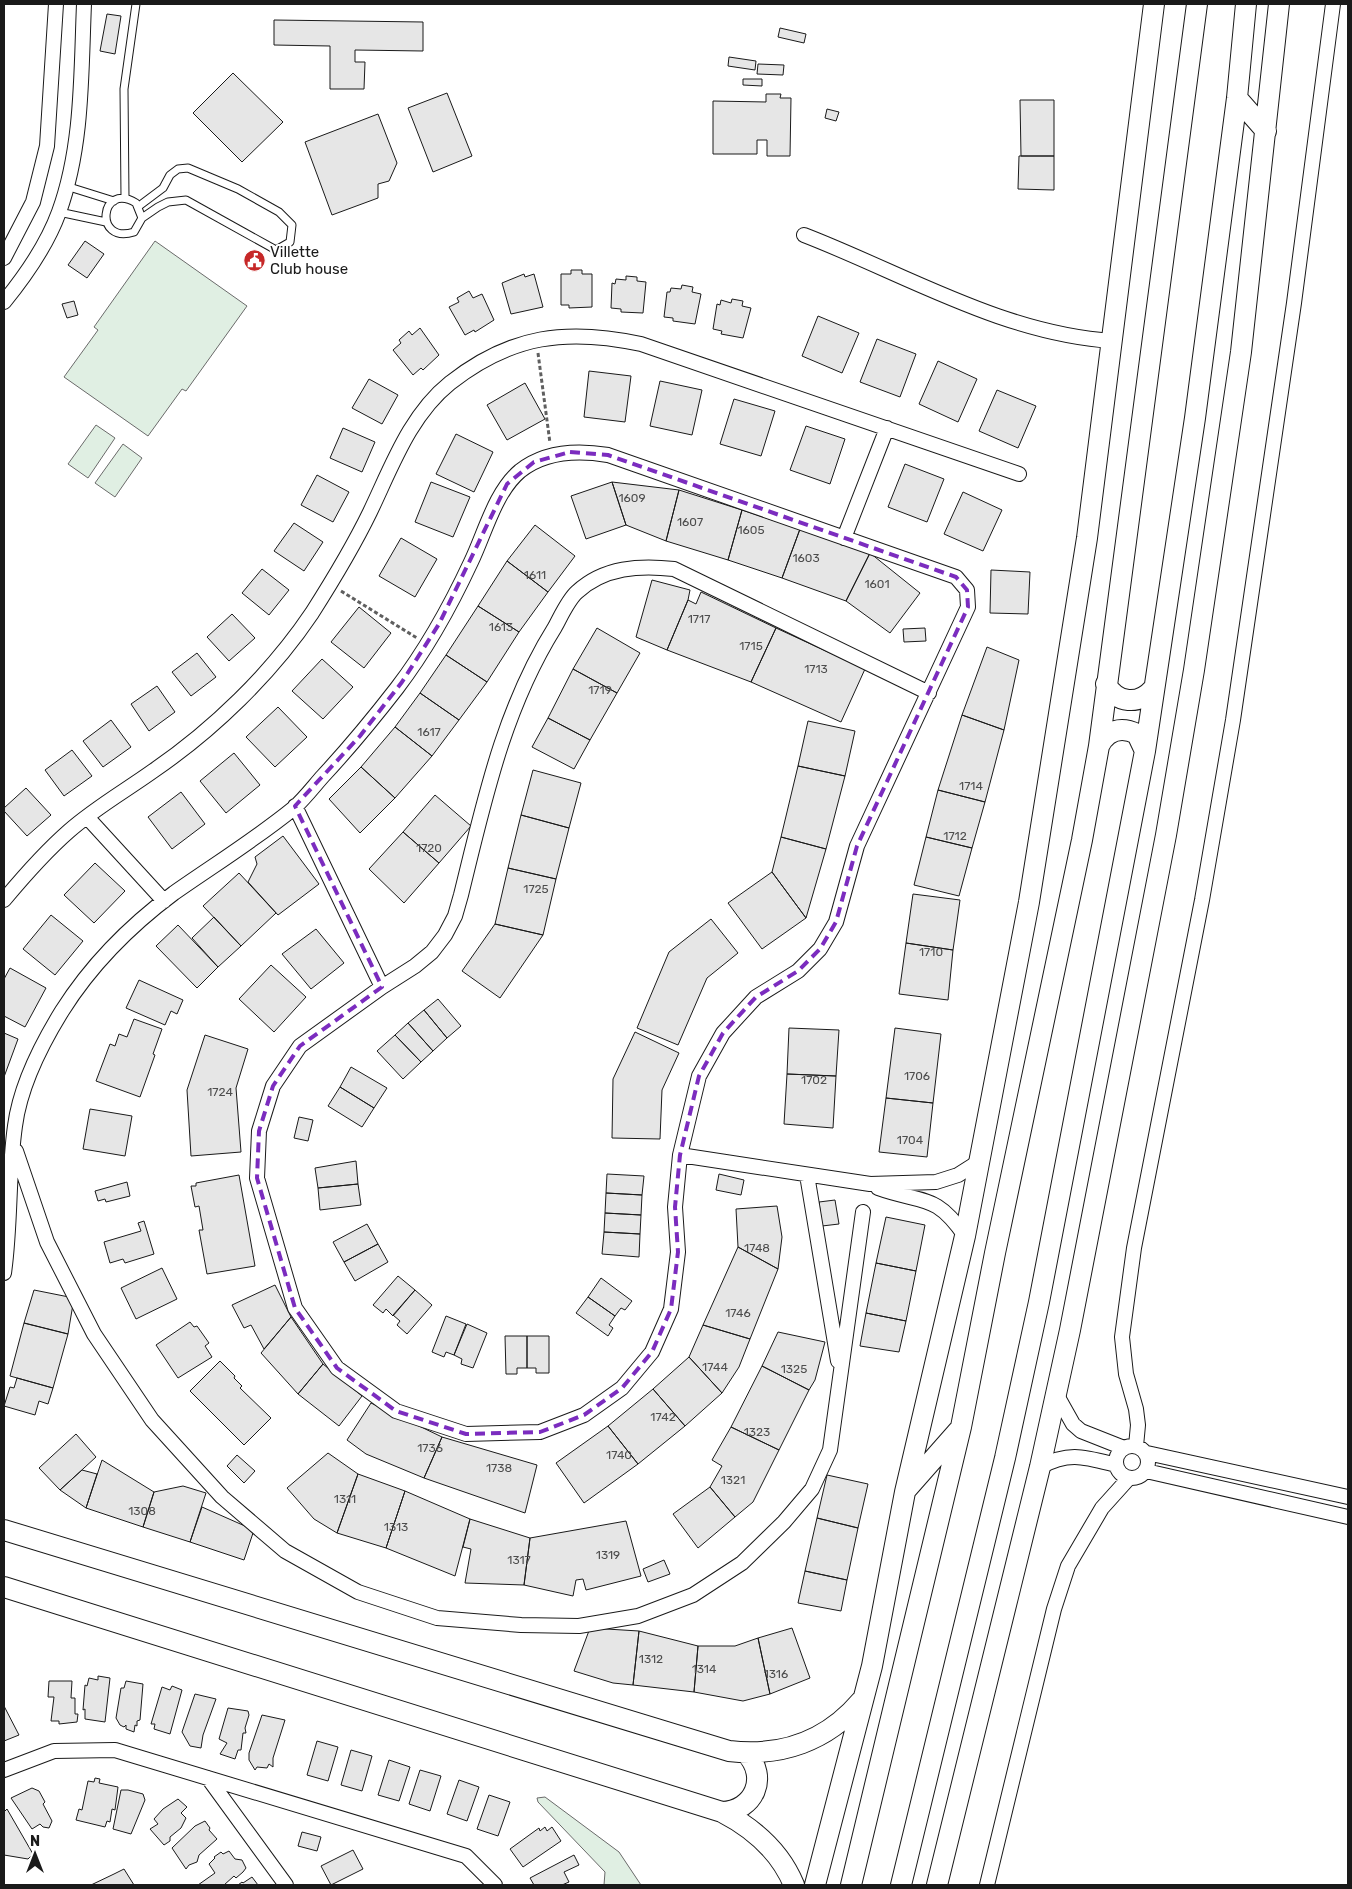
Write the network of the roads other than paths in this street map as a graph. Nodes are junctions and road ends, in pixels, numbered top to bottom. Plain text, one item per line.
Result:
1 (56, 4) edge
2 (84, 4) edge
3 (136, 4) edge
4 (1154, 4) edge
5 (1188, 4) edge
6 (1197, 4) edge
7 (1246, 4) edge
8 (1279, 4) edge
9 (1333, 4) edge
10 (1194, 25) junction
11 (1237, 98) junction
12 (1266, 131) junction
13 (66, 185) junction
14 (125, 198) junction
15 (114, 201) junction
16 (138, 206) junction
17 (59, 212) junction
18 (142, 218) junction
19 (106, 222) junction
20 (804, 235) dead end
21 (4, 258) edge
22 (4, 302) edge
23 (1113, 341) junction
24 (887, 428) junction
25 (1019, 474) dead end
26 (844, 538) junction
27 (1106, 684) junction
28 (1154, 688) junction
29 (928, 693) junction
30 (1100, 746) junction
31 (1145, 751) junction
32 (296, 806) junction
33 (87, 817) junction
34 (4, 900) edge
35 (164, 902) junction
36 (382, 986) junction
37 (14, 1144) junction
38 (680, 1155) junction
39 (980, 1161) junction
40 (807, 1174) junction
41 (870, 1184) junction
42 (864, 1212) dead end
43 (965, 1236) junction
44 (4, 1273) edge
45 (840, 1376) junction
46 (1055, 1392) junction
47 (961, 1427) junction
48 (1135, 1449) junction
49 (1116, 1464) junction
50 (1040, 1467) junction
51 (1146, 1471) junction
52 (1128, 1478) junction
53 (905, 1492) junction
54 (1348, 1497) edge
55 (1348, 1517) edge
56 (4, 1530) edge
57 (4, 1587) edge
58 (863, 1700) junction
59 (746, 1753) junction
60 (4, 1770) edge
61 (208, 1778) junction
62 (722, 1812) junction
63 (286, 1885) edge
64 (495, 1885) edge
65 (794, 1885) edge
66 (815, 1885) edge
67 (851, 1885) edge
68 (901, 1885) edge
69 (937, 1885) edge
70 (987, 1885) edge

1 - 21 street
2 - 13 street
3 - 14 lane
4 - 23 street
5 - 10 street
6 - 10 street
7 - 11 street
8 - 12 street
9 - 48 street
10 - 27 street
11 - 12 street
11 - 28 street
12 - 46 street
13 - 15 lane
13 - 17 street
14 - 15 lane
14 - 16 lane
15 - 19 lane
16 - 18 lane
16 - 18 lane
17 - 19 lane
17 - 22 street
18 - 19 lane
20 - 23 street
23 - 39 street
24 - 25 street
24 - 26 street
24 - 33 street
26 - 29 street
26 - 32 street
27 - 28 street
27 - 30 street
28 - 31 street
29 - 36 street
29 - 38 street
30 - 31 street
30 - 47 street
31 - 68 street
32 - 35 street
32 - 36 street
33 - 34 street
33 - 35 street
35 - 37 street
36 - 38 street
37 - 44 street
37 - 45 street
38 - 40 street
39 - 41 street
39 - 43 street
40 - 41 street
40 - 45 street
41 - 43 street
42 - 45 street
43 - 53 street
46 - 48 street
46 - 50 street
47 - 53 street
47 - 67 street
48 - 49 street
48 - 51 street
48 - 54 street
49 - 50 street
49 - 52 street
50 - 69 street
51 - 52 street
51 - 55 street
52 - 70 street
53 - 58 street
56 - 59 street
57 - 62 street
58 - 59 street
58 - 66 street
59 - 62 street
60 - 61 street
61 - 63 street
61 - 64 street
62 - 65 street

